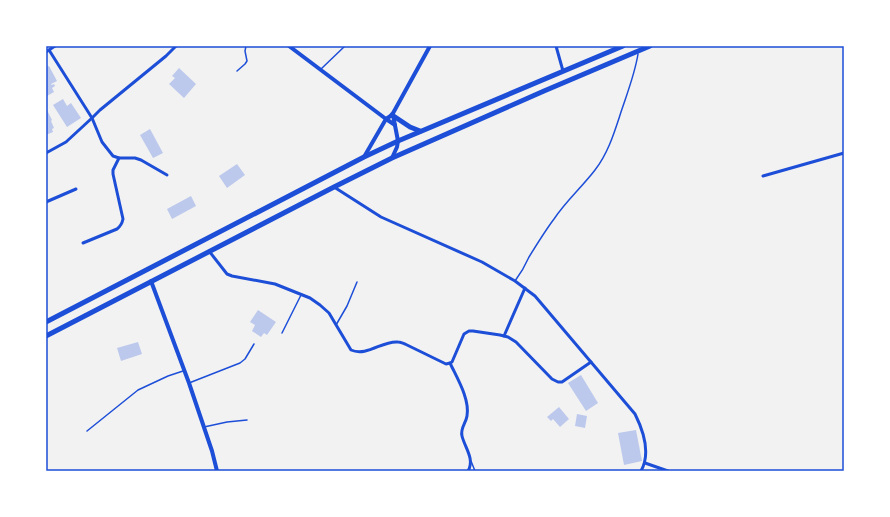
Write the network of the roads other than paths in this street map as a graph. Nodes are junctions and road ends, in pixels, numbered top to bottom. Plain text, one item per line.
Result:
1 (55, 46) edge
2 (176, 46) edge
3 (246, 46) edge
4 (289, 46) edge
5 (345, 46) edge
6 (430, 46) edge
7 (556, 46) edge
8 (623, 46) edge
9 (650, 46) edge
10 (47, 51) edge
11 (638, 51) junction
12 (320, 70) junction
13 (237, 71) dead end
14 (563, 71) junction
15 (392, 115) junction
16 (92, 118) junction
17 (386, 120) junction
18 (396, 125) junction
19 (421, 131) junction
20 (398, 141) junction
21 (46, 153) edge
22 (844, 153) edge
23 (364, 157) junction
24 (119, 158) junction
25 (392, 158) junction
26 (167, 175) dead end
27 (763, 176) dead end
28 (334, 187) junction
29 (76, 189) dead end
30 (46, 202) edge
31 (83, 243) dead end
32 (209, 251) junction
33 (151, 281) junction
34 (515, 281) junction
35 (357, 282) dead end
36 (525, 288) junction
37 (301, 295) junction
38 (46, 322) edge
39 (336, 325) junction
40 (282, 333) dead end
41 (46, 336) edge
42 (504, 336) junction
43 (254, 344) dead end
44 (591, 362) junction
45 (450, 363) junction
46 (184, 370) junction
47 (189, 383) junction
48 (247, 420) dead end
49 (204, 427) junction
50 (87, 431) dead end
51 (471, 461) junction
52 (645, 464) junction
53 (217, 471) edge
54 (468, 471) edge
55 (475, 471) edge
56 (641, 471) edge
57 (668, 471) edge

1 - 10 street
2 - 16 street
3 - 13 lane
4 - 12 street
5 - 12 lane
6 - 15 street
7 - 14 street
8 - 14 highway
9 - 11 highway
10 - 16 street
11 - 25 highway
11 - 34 lane
12 - 17 street
14 - 19 highway
15 - 17 street
15 - 18 street
15 - 19 highway
16 - 21 street
16 - 24 street
17 - 18 street
17 - 23 street
18 - 20 street
19 - 20 highway
20 - 23 highway
20 - 25 street
22 - 27 street
23 - 38 highway
24 - 26 street
24 - 31 street
25 - 28 highway
28 - 32 highway
28 - 34 street
29 - 30 street
32 - 33 highway
32 - 37 street
33 - 41 highway
33 - 46 street
34 - 36 street
35 - 39 lane
36 - 42 street
36 - 44 street
37 - 39 street
37 - 40 lane
39 - 45 street
42 - 44 street
42 - 45 street
43 - 47 lane
44 - 52 street
45 - 51 street
46 - 47 street
46 - 50 lane
47 - 49 street
48 - 49 lane
49 - 53 street
51 - 54 street
51 - 55 lane
52 - 56 street
52 - 57 street

